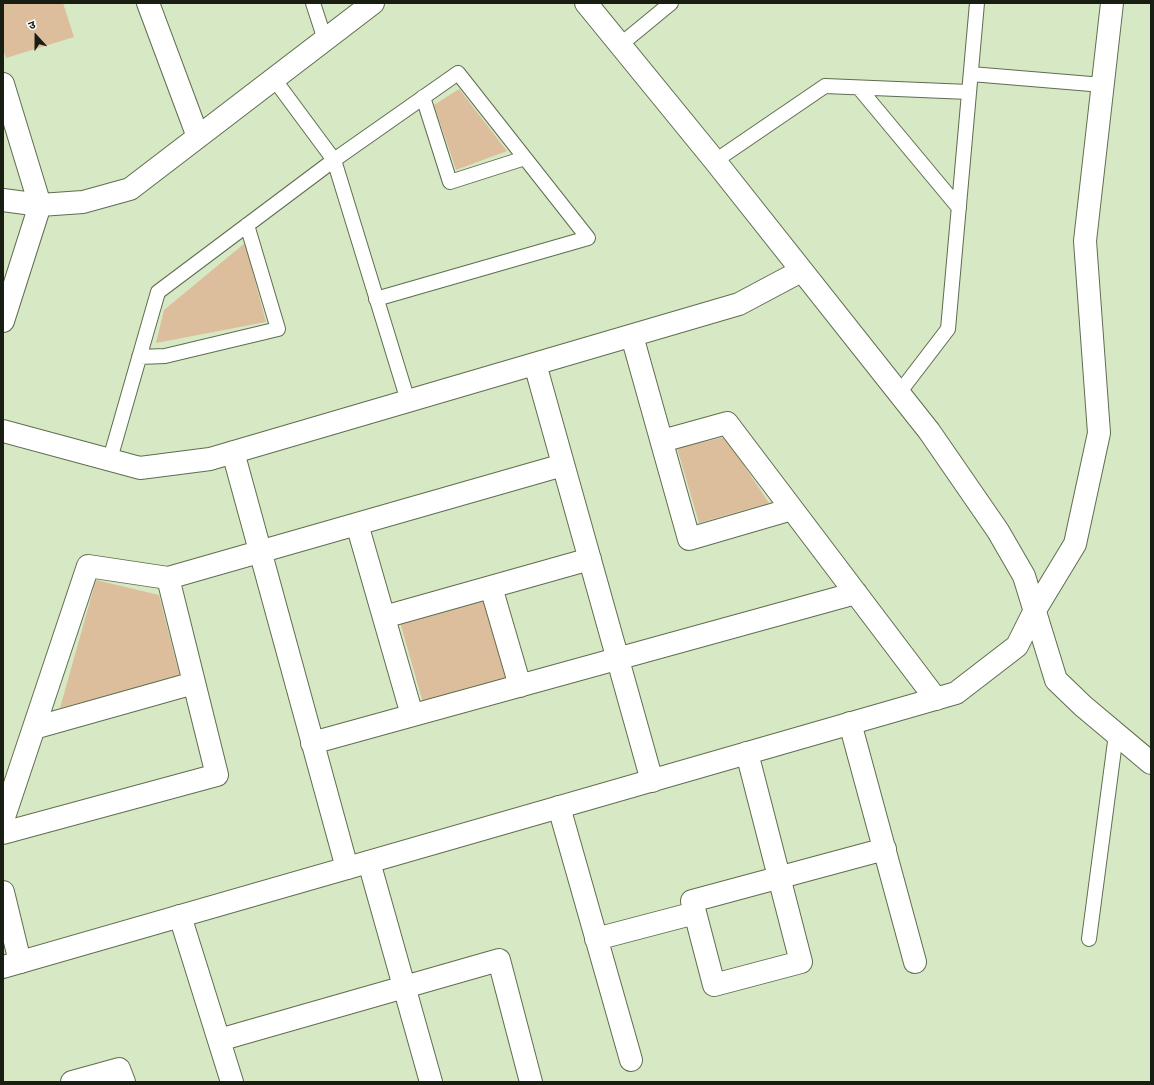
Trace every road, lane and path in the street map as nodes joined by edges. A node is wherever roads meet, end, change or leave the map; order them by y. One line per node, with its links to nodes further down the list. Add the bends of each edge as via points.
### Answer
1 (148, 3): 17 (street)
2 (313, 3): 8 (lane)
3 (373, 3): 8 (street)
4 (586, 3): 9 (street)
5 (671, 3): 9 (lane)
6 (978, 3): 10 (lane)
7 (1112, 3): 13 (street)
8 (325, 40): 11 (street)
9 (620, 45): 20 (street)
10 (971, 74): 13 (lane); 15 (lane)
11 (274, 79): 17 (street); 19 (lane)
12 (3, 84): 22 (street)
13 (1103, 85): 45 (street, via 1085,241 1099,433 1075,544)
14 (859, 88): 15 (lane); 20 (lane, via 826,86); 23 (lane)
15 (969, 92): 23 (lane)
16 (423, 97): 18 (lane, via 458,73); 18 (lane, via 450,182); 19 (lane)
17 (198, 138): 22 (street, via 130,189 83,202)
18 (525, 158): 26 (lane, via 588,238)
19 (334, 160): 24 (lane); 26 (lane)
20 (714, 161): 25 (street)
21 (3, 200): 22 (street)
22 (40, 205): 27 (street)
23 (959, 208): 31 (lane, via 948,329)
24 (247, 225): 29 (lane, via 158,292); 29 (lane, via 278,330 165,356)
25 (802, 271): 28 (street, via 739,304); 31 (street)
26 (376, 299): 32 (lane)
27 (3, 321)
28 (632, 336): 30 (street); 34 (street)
29 (139, 357): 36 (lane)
30 (535, 364): 32 (street); 37 (street)
31 (900, 393): 45 (street, via 929,430 998,531 1024,576)
32 (408, 401): 35 (street)
33 (3, 431): 36 (street)
34 (662, 441): 38 (street, via 726,423); 38 (street, via 688,539)
35 (233, 452): 36 (street, via 210,459 140,468); 40 (street)
36 (110, 459)
37 (563, 465): 39 (street); 41 (street)
38 (792, 509): 44 (street)
39 (358, 524): 40 (street); 46 (street)
40 (260, 552): 42 (street); 55 (street)
41 (590, 559): 43 (street); 47 (street)
42 (168, 578): 48 (street); 53 (street, via 88,566)
43 (492, 587): 46 (street); 49 (street)
44 (856, 593): 47 (street); 50 (street)
45 (1035, 610): 50 (street, via 1017,646 956,693); 54 (street, via 1056,680)
46 (384, 617): 51 (street)
47 (618, 659): 49 (street); 58 (street)
48 (194, 683): 53 (street); 61 (street, via 217,775)
49 (520, 686): 51 (street)
50 (936, 699): 52 (street)
51 (412, 715): 55 (street)
52 (850, 724): 56 (street); 62 (street)
53 (34, 728): 60 (street)
54 (1116, 734): 57 (street); 70 (lane)
55 (312, 743): 64 (street)
56 (747, 753): 58 (street); 65 (street)
57 (1151, 763)
58 (652, 781): 59 (street)
59 (559, 807): 63 (street); 69 (street)
60 (3, 820)
61 (3, 833)
62 (885, 849): 65 (street); 71 (street)
63 (369, 862): 64 (street); 73 (street)
64 (347, 868): 68 (street)
65 (779, 877): 67 (street, via 692,901); 67 (street, via 801,962 714,985)
66 (3, 892): 72 (street)
67 (695, 913): 69 (street)
68 (180, 916): 72 (street); 74 (street)
69 (596, 939): 75 (street)
70 (1089, 939)
71 (916, 962)
72 (12, 965)
73 (404, 986): 74 (street); 79 (street); 80 (street, via 499,960)
74 (219, 1040): 78 (street)
75 (631, 1060)
76 (72, 1082): 77 (street, via 119,1069)
77 (124, 1082)
78 (232, 1082)
79 (431, 1082)
80 (531, 1082)

